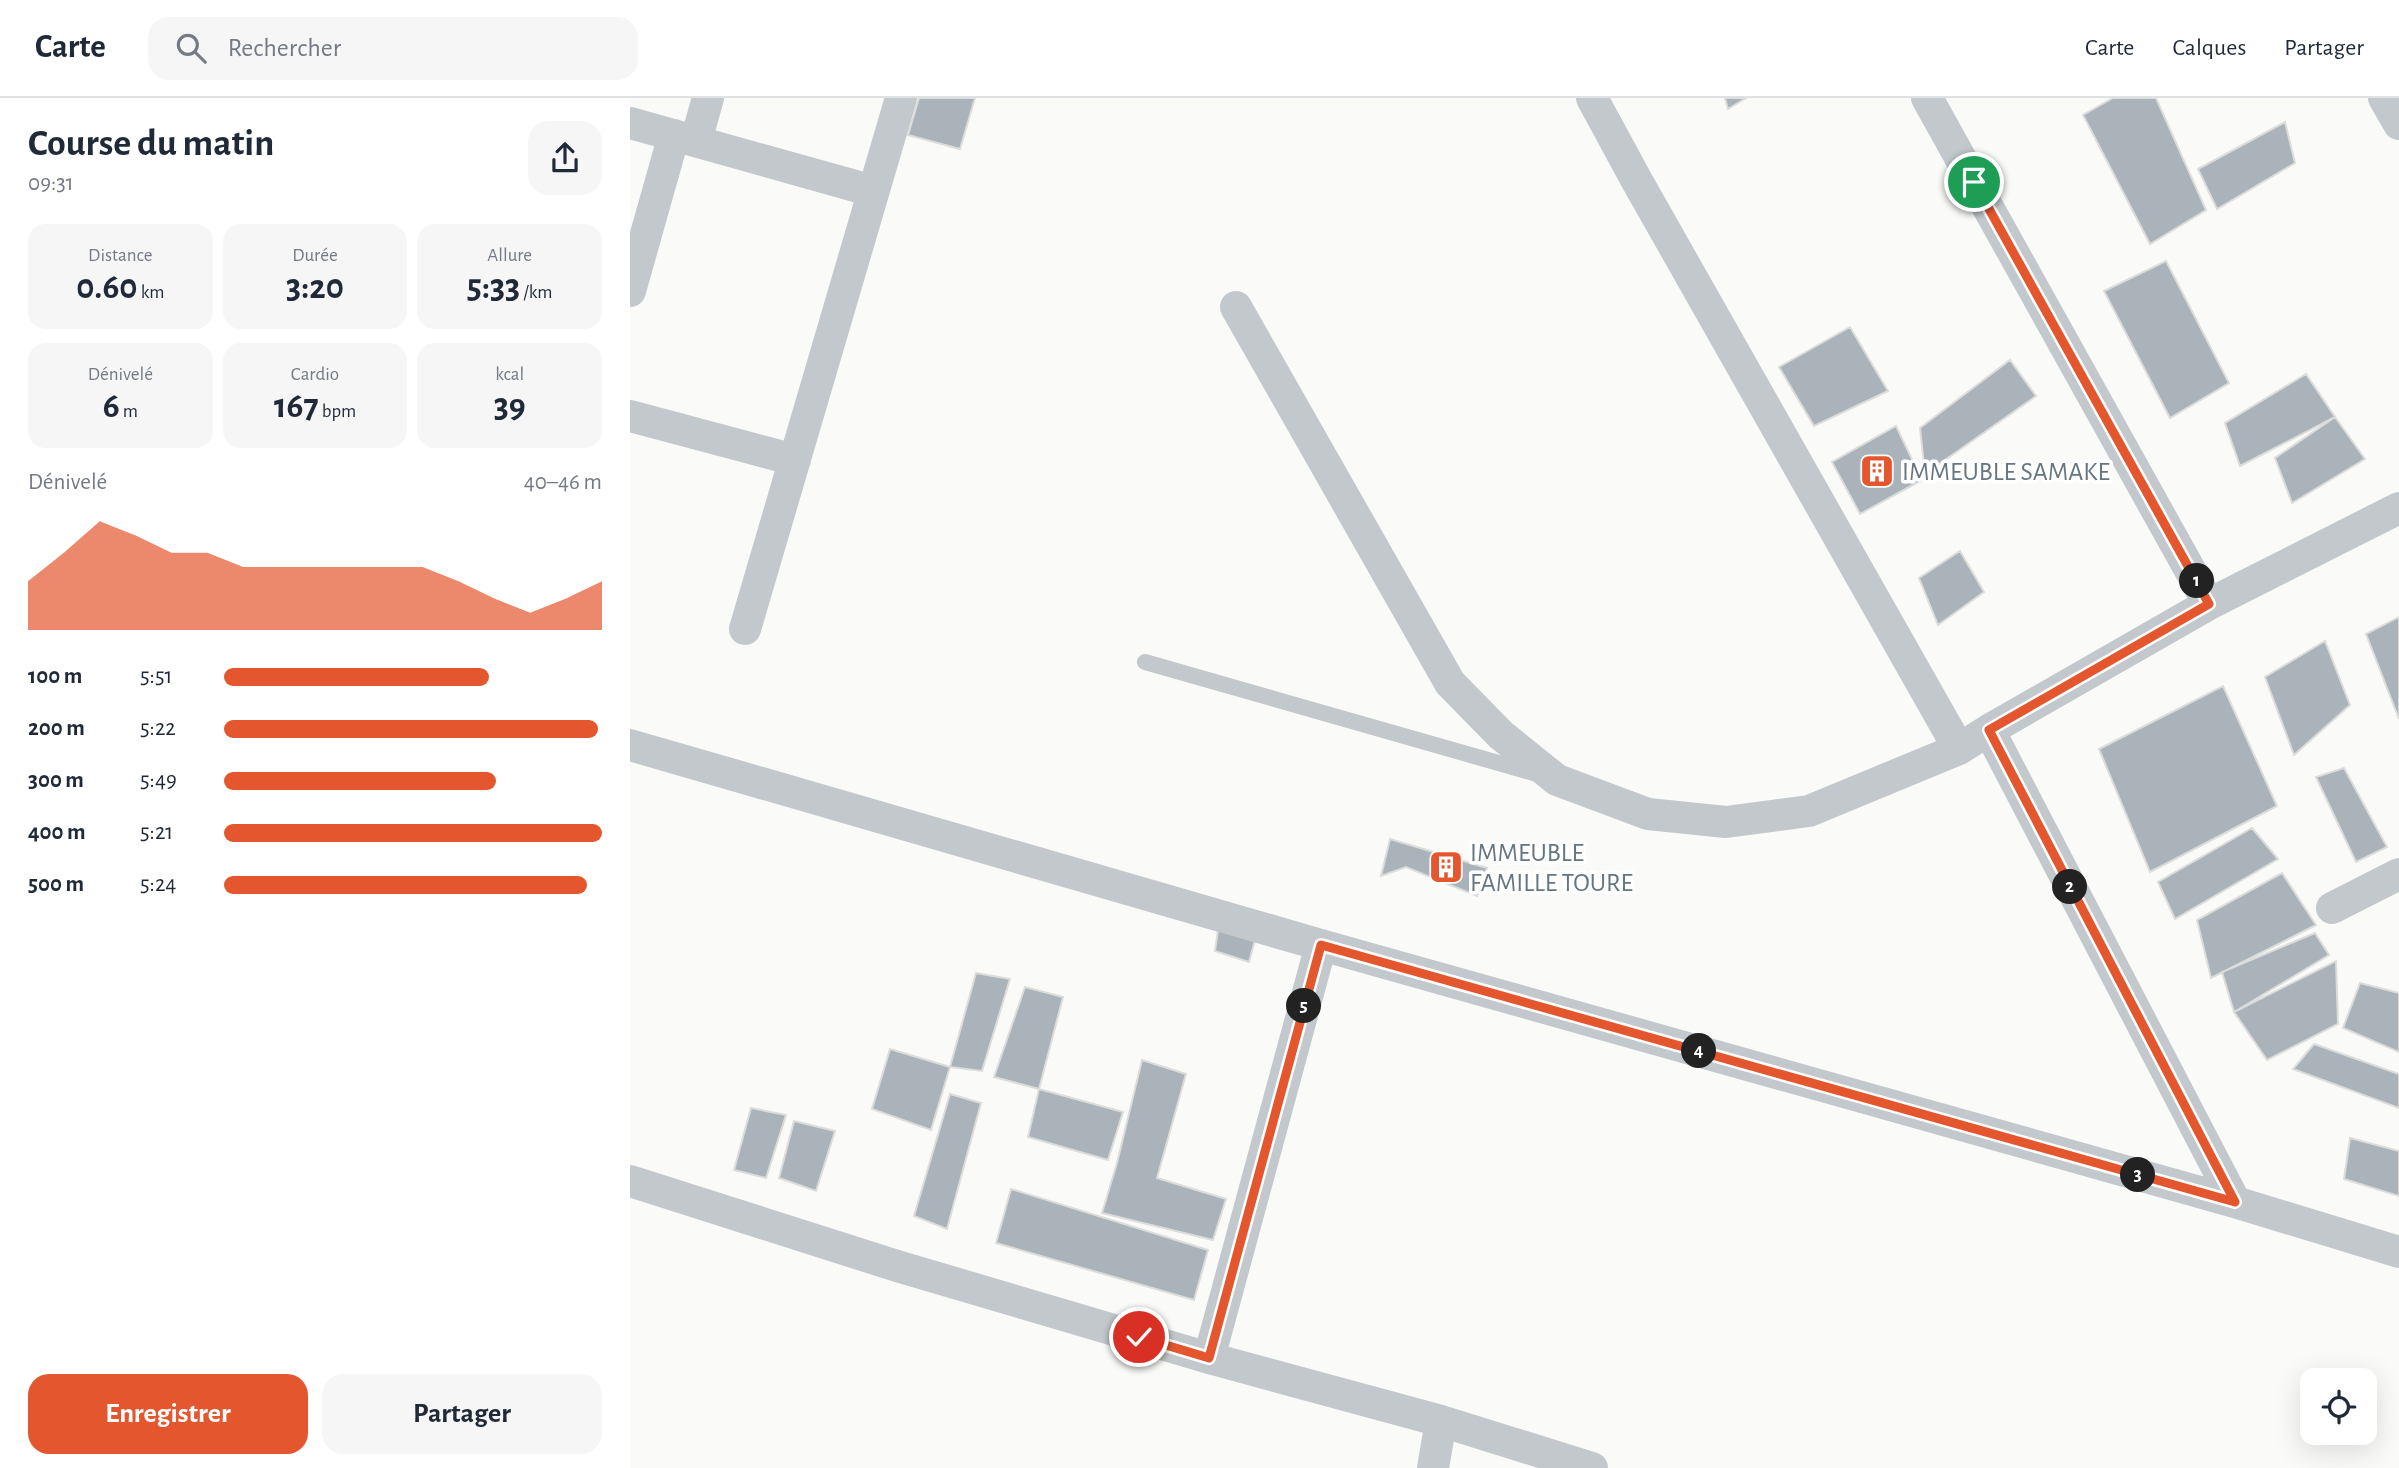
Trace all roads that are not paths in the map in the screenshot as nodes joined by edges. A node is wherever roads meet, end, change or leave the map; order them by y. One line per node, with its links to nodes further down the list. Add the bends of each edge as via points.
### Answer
1 (708, 98): 8 (street)
2 (901, 98): 9 (street)
3 (1592, 98): 20 (street)
4 (1927, 98): 15 (street)
5 (2384, 98): 7 (street)
6 (630, 123): 8 (street)
7 (2399, 124)
8 (685, 138): 9 (street); 10 (street)
9 (873, 191): 13 (street)
10 (630, 291)
11 (1236, 307): 21 (street, via 1450,683 1501,735)
12 (630, 416): 13 (street)
13 (795, 460): 16 (street)
14 (2399, 509): 15 (street)
15 (2209, 604): 18 (street)
16 (745, 629)
17 (1144, 662): 21 (lane)
18 (1989, 730): 20 (street); 26 (street)
19 (630, 745): 24 (street)
20 (1959, 749): 21 (street, via 1809,811 1726,822 1648,814)
21 (1557, 780)
22 (2399, 874): 23 (street)
23 (2332, 908)
24 (1321, 945): 26 (street); 28 (street)
25 (630, 1181): 28 (street)
26 (2235, 1202): 27 (street)
27 (2399, 1252)
28 (1209, 1358): 29 (street)
29 (1441, 1421): 30 (street); 31 (street)
30 (1433, 1468)
31 (1592, 1468)

